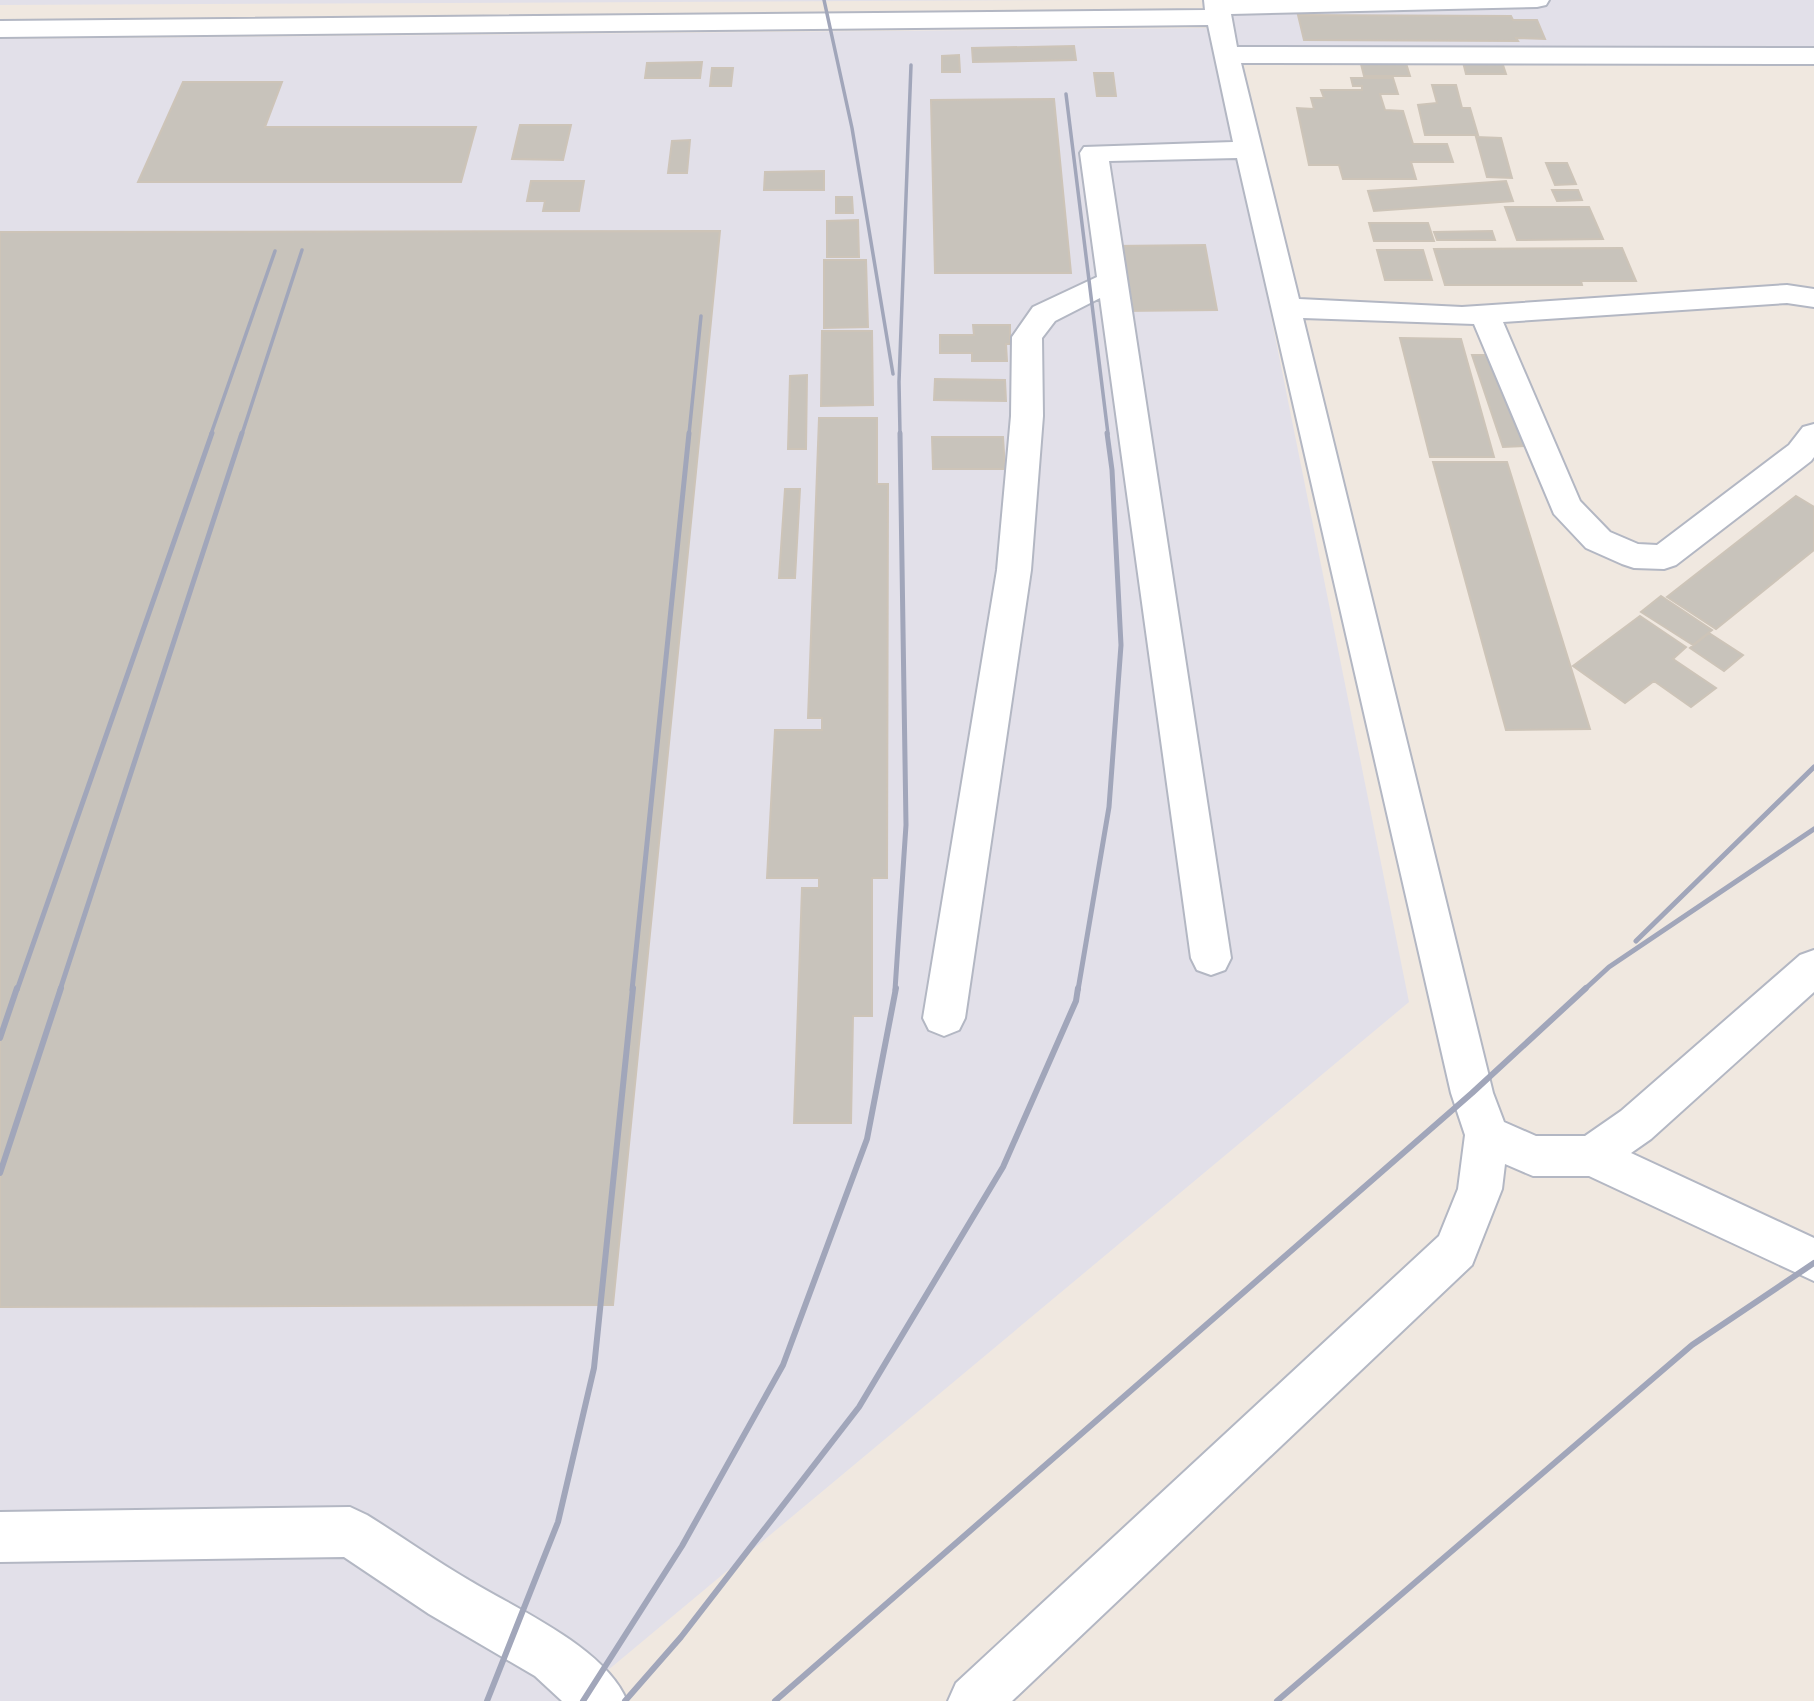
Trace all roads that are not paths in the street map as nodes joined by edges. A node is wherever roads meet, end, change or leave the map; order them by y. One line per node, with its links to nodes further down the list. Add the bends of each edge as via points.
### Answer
1 (371, 0): 4 (street)
2 (1537, 0): 3 (street)
3 (1220, 20): 4 (street); 6 (street); 7 (street)
4 (360, 25): 5 (street)
5 (0, 29)
6 (1814, 56)
7 (1248, 150): 8 (street, via 1094,153); 10 (street)
8 (1113, 281): 13 (street); 15 (street, via 1044,314 1027,337 1027,416 1014,570)
9 (1814, 298): 11 (street, via 1787,294)
10 (1286, 308): 11 (street); 16 (street, via 1469,1080)
11 (1485, 315): 12 (street, via 1566,506 1598,540 1634,556 1664,557 1800,453)
12 (1814, 434)
13 (1211, 958)
14 (1814, 967): 17 (street, via 1636,1125)
15 (944, 1018)
16 (1487, 1135): 17 (street, via 1533,1156); 21 (street, via 1480,1189 1457,1250)
17 (1592, 1156): 18 (street)
18 (1814, 1260)
19 (0, 1536): 20 (street, via 350,1532 553,1658)
20 (601, 1701)
21 (974, 1701)

